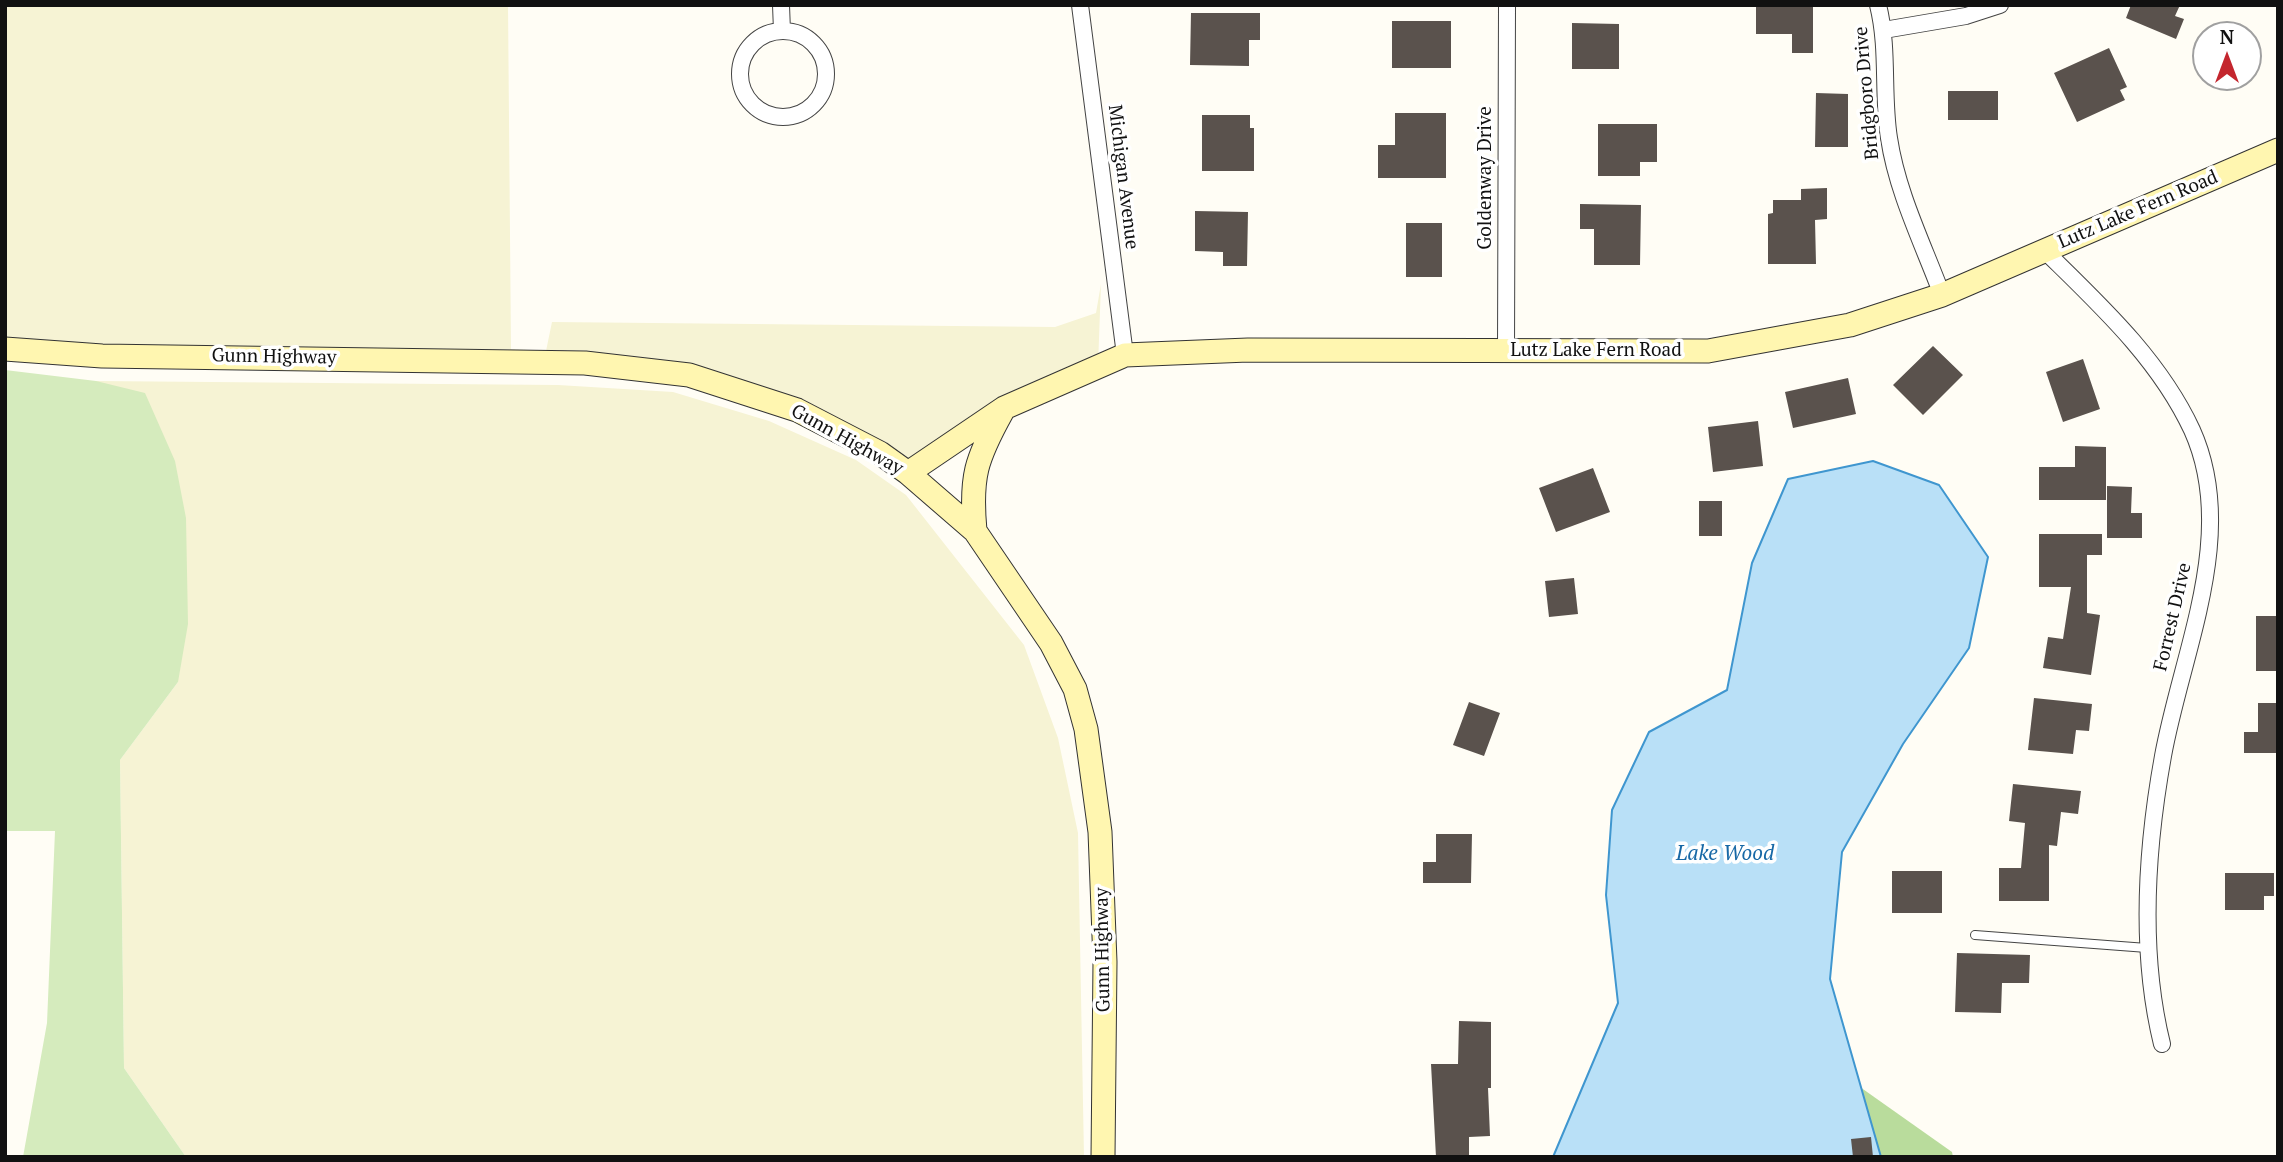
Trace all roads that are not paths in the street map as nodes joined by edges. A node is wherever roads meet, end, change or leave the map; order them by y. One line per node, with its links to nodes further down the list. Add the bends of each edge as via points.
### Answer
1 (781, 5): 7 (street)
2 (1080, 5): 13 (street, Michigan Avenue)
3 (1507, 5): 12 (street, Goldenway Drive)
4 (1878, 5): 6 (street, Bridgboro Drive)
5 (2000, 5): 6 (street, via 1966,16)
6 (1884, 30): 10 (street, Bridgboro Drive, via 1888,137 1897,178)
7 (782, 31): 7 (street, via 808,39 824,61 826,75 817,101 806,111 779,117 765,114 744,94 740,66 755,41)
8 (2278, 150): 9 (main road, Lutz Lake Fern Road)
9 (2045, 251): 10 (main road, Lutz Lake Fern Road); 18 (street, Forrest Drive, via 2129,334 2169,393 2192,431 2210,498 2209,552 2200,606 2163,756 2151,856)
10 (1942, 295): 12 (main road, Lutz Lake Fern Road, via 1850,325 1707,351)
11 (5, 349): 15 (main road, Gunn Highway, via 102,356 585,363 689,375 797,410 880,453)
12 (1506, 351): 13 (main road, Lutz Lake Fern Road, via 1248,350)
13 (1125, 355): 14 (main road, Lutz Lake Fern Road)
14 (1004, 408): 15 (main road, Lutz Lake Fern Road); 16 (main road, via 980,451 972,491)
15 (908, 473): 16 (main road, Gunn Highway)
16 (975, 531): 20 (main road, Gunn Highway, via 1051,643 1076,689 1086,729 1102,882)
17 (1975, 935): 18 (lane)
18 (2147, 948): 19 (street, Forrest Drive, via 2151,999)
19 (2162, 1044)
20 (1103, 1157)

